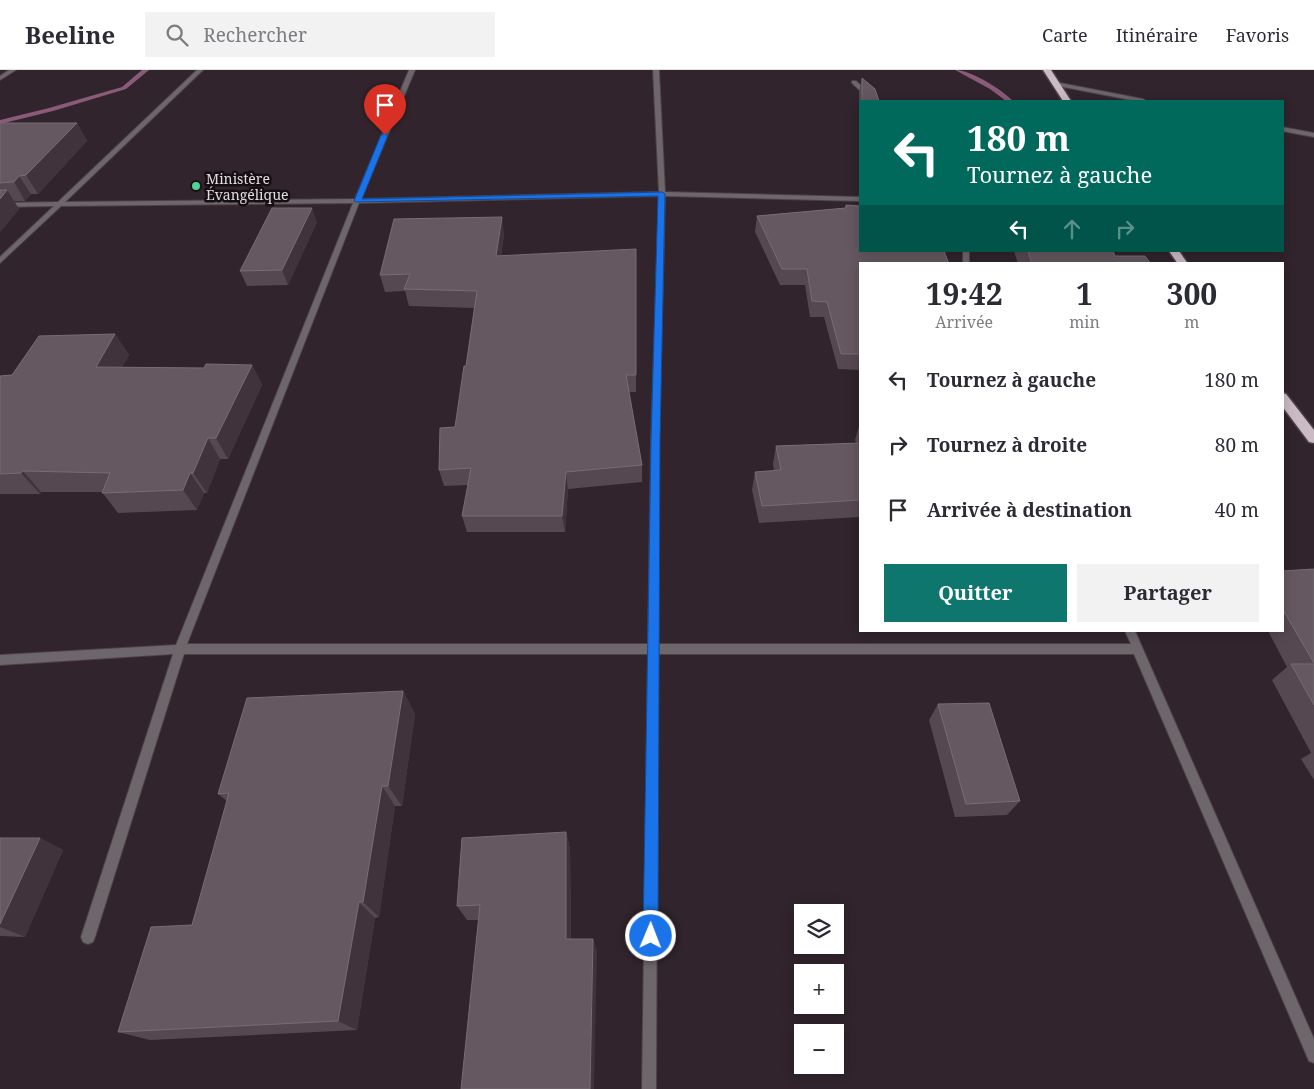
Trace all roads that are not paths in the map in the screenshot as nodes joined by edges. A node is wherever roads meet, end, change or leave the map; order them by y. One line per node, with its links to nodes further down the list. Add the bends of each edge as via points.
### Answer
1 (13, 70): 6 (street)
2 (200, 70): 17 (street)
3 (412, 70): 16 (street)
4 (656, 70): 14 (street)
5 (1046, 70): 8 (highway)
6 (0, 78)
7 (854, 82): 9 (street)
8 (1055, 84): 10 (highway); 11 (street)
9 (873, 100)
10 (1066, 100)
11 (1138, 100)
12 (1284, 129): 13 (street)
13 (1314, 135)
14 (662, 194): 15 (street); 16 (street); 23 (street)
15 (859, 199)
16 (357, 201): 17 (street); 24 (street)
17 (59, 204): 18 (street); 19 (street)
18 (0, 205)
19 (0, 262)
20 (1284, 400): 21 (highway)
21 (1314, 439)
22 (1130, 632): 25 (street)
23 (654, 648): 24 (street); 25 (street); 29 (street)
24 (180, 649): 26 (street); 27 (street)
25 (1139, 649): 28 (street)
26 (0, 660)
27 (88, 937)
28 (1314, 1056)
29 (649, 1089)

